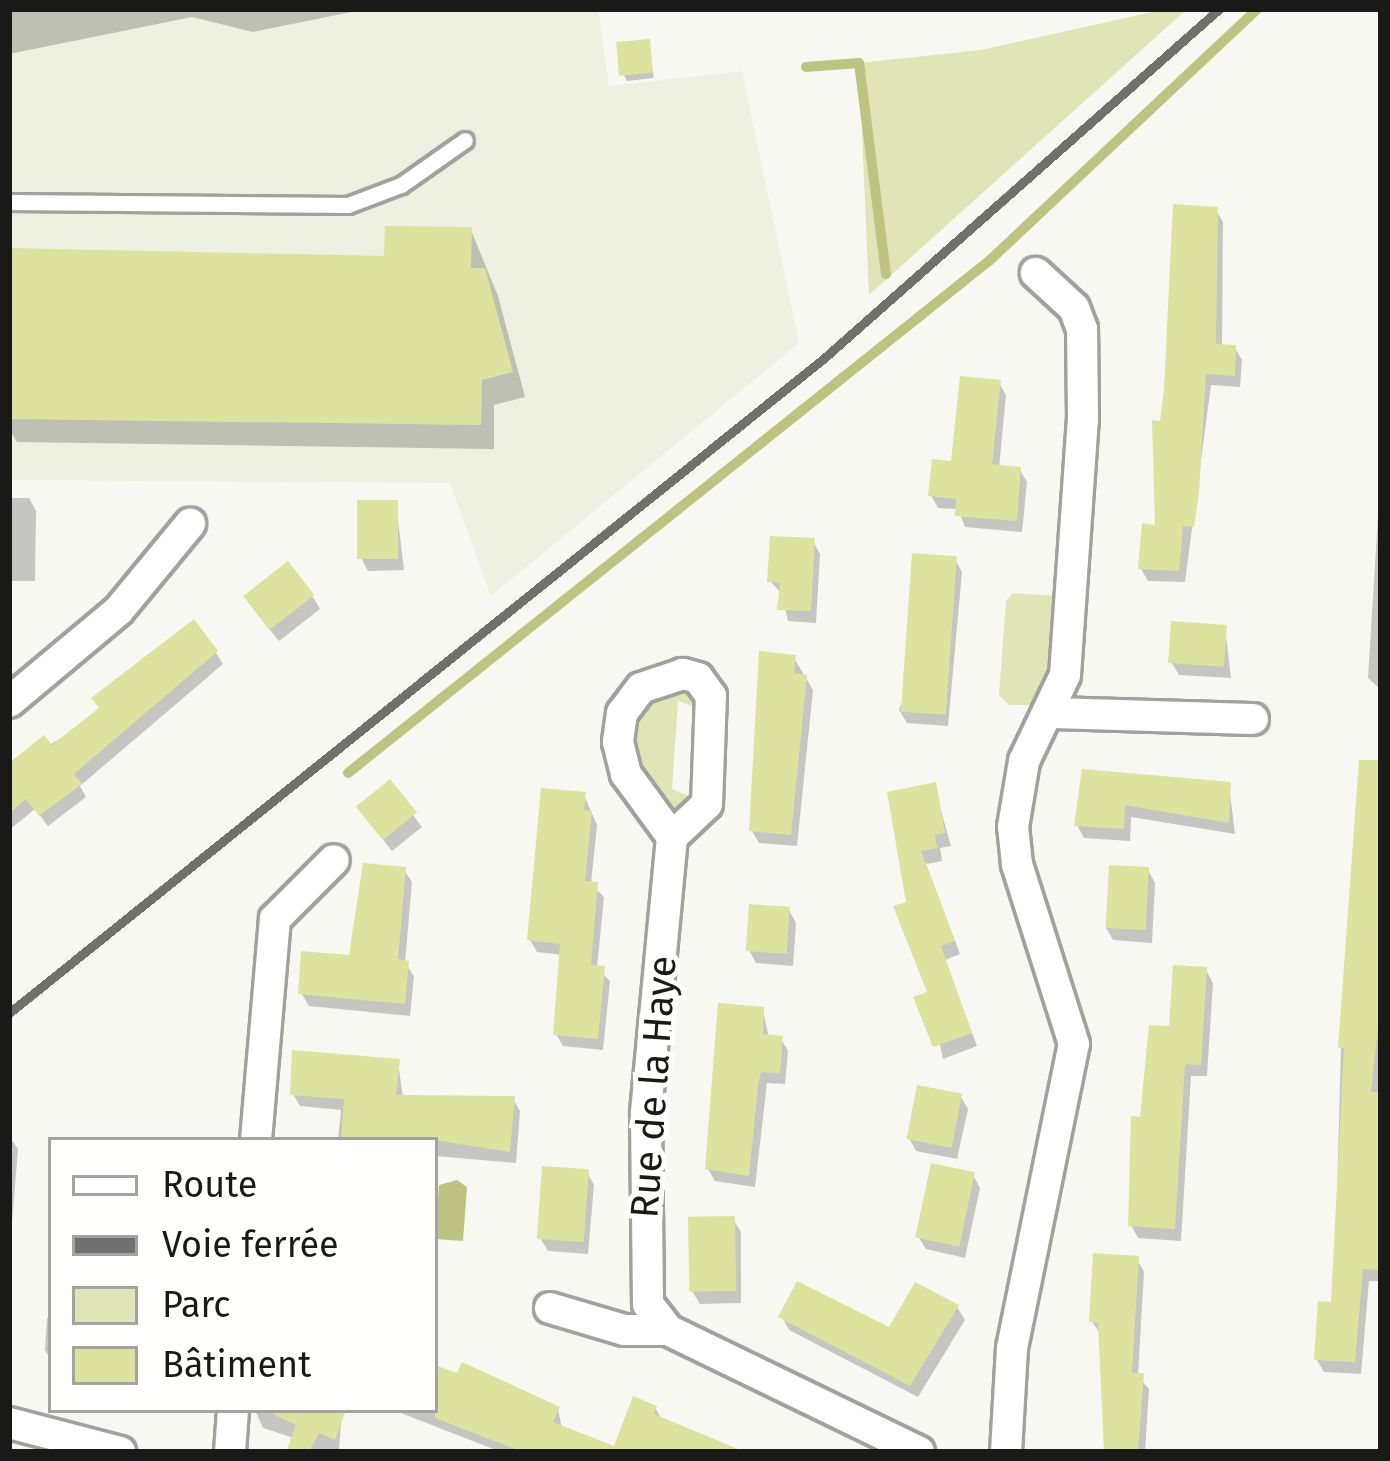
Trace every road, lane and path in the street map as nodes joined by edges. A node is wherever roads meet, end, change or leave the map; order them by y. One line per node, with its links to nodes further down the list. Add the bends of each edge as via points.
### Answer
1 (465, 140): 2 (lane, via 401,185 348,205)
2 (9, 202)
3 (1036, 273): 6 (street, via 1074,308 1084,361 1071,644)
4 (190, 524): 5 (street, via 119,610)
5 (9, 702)
6 (1052, 713): 7 (street); 18 (street, via 1024,761 1014,845 1067,1006 1073,1055 1016,1323)
7 (1252, 719)
8 (672, 837): 8 (street, via 707,804 711,697 698,678 683,674 641,688 619,728 620,764); 12 (street, Rue de la Haye, via 643,1192 649,1304)
9 (334, 860): 10 (street, via 275,919)
10 (256, 1137)
11 (550, 1308): 12 (street, via 624,1330)
12 (668, 1330): 17 (street)
13 (233, 1413): 16 (street)
14 (9, 1423): 15 (street)
15 (120, 1452)
16 (230, 1452)
17 (919, 1452)
18 (1006, 1452)

